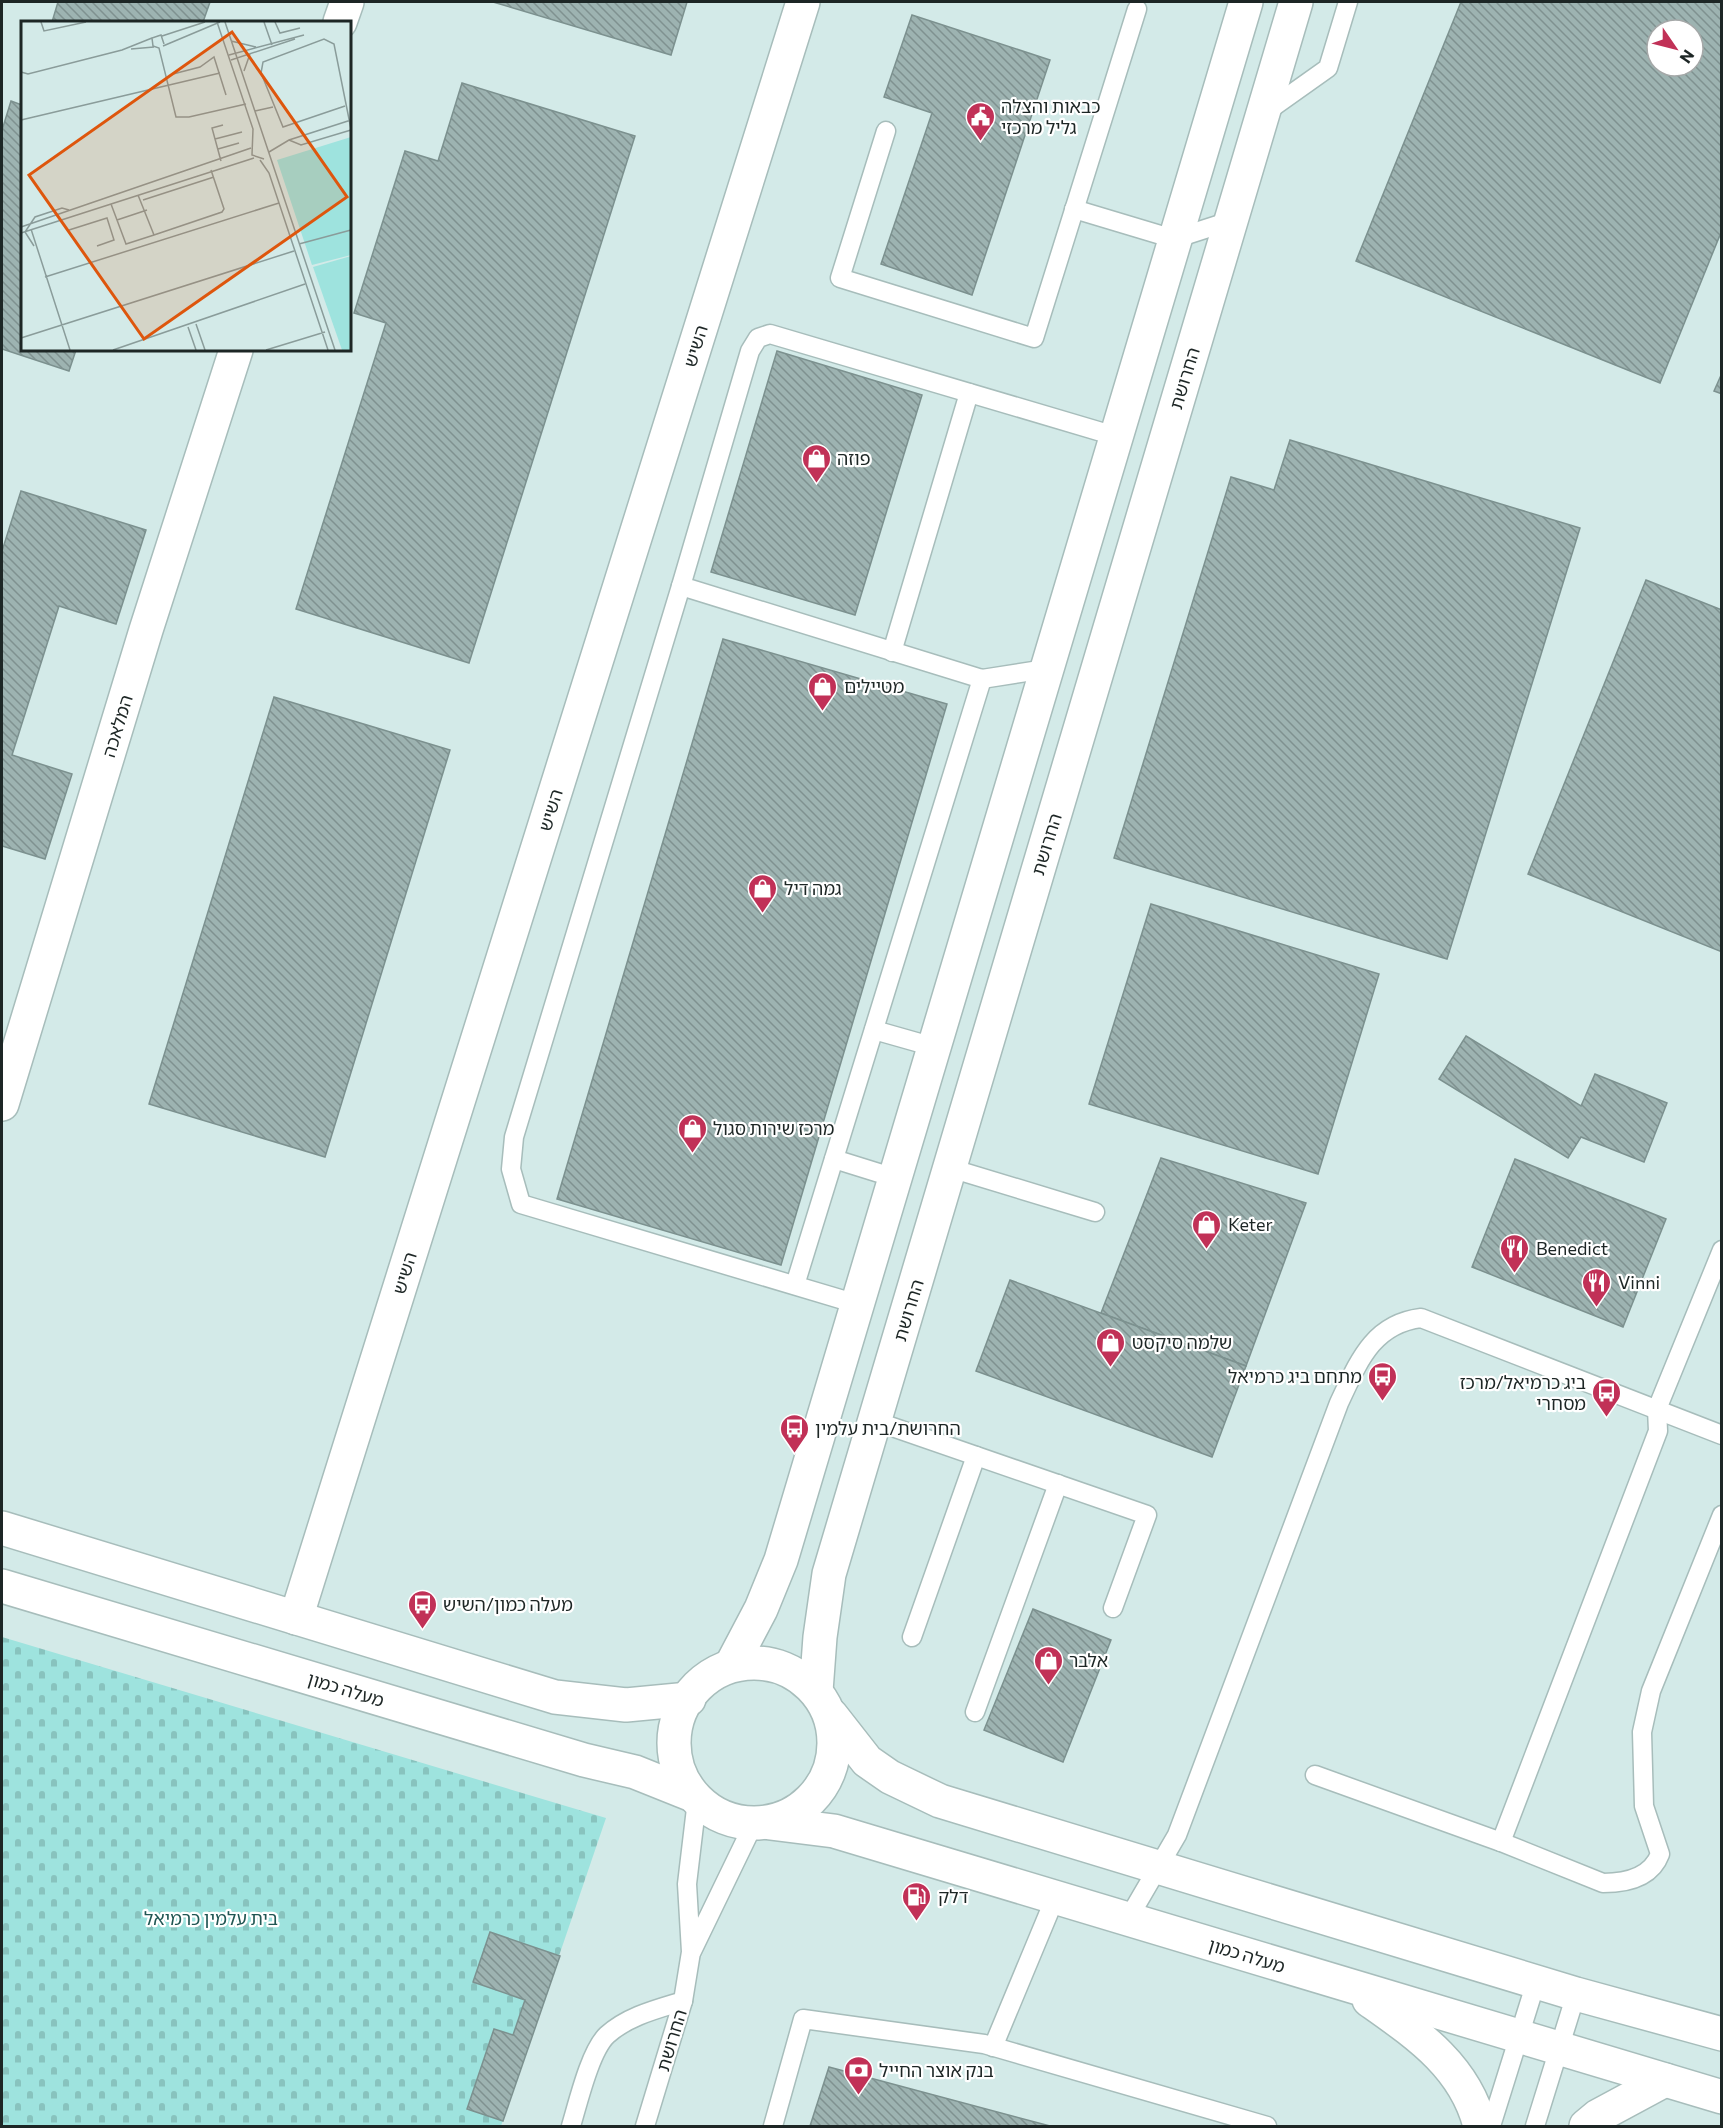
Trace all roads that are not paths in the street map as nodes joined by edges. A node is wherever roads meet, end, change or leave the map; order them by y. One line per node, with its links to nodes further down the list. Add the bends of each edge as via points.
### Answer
1 (347, 2): 7 (street)
2 (803, 2): 39 (street, השיש)
3 (1246, 2): 12 (street)
4 (1296, 2): 8 (street, החרושת)
5 (1348, 2): 8 (lane, via 1328,68)
6 (1137, 9): 10 (lane)
7 (340, 21)
8 (1262, 115): 11 (street, החרושת)
9 (886, 131): 10 (lane, via 840,278 1034,338)
10 (1074, 209): 12 (lane)
11 (1230, 221): 12 (lane); 24 (street, החרושת)
12 (1174, 239): 15 (street)
13 (236, 351): 22 (street, המלאכה)
14 (969, 393): 15 (lane); 16 (lane, via 770,334 758,338 750,351); 17 (lane)
15 (1115, 436): 18 (street)
16 (681, 586): 17 (lane); 28 (lane, via 514,1137 511,1169 521,1204)
17 (892, 652): 19 (lane)
18 (1046, 669): 19 (lane); 21 (street)
19 (982, 680): 20 (lane)
20 (874, 1030): 21 (lane); 23 (lane)
21 (934, 1047): 25 (street)
22 (2, 1104)
23 (834, 1159): 25 (lane); 28 (lane)
24 (950, 1168): 26 (lane); 31 (street, החרושת)
25 (895, 1178): 29 (street)
26 (1095, 1212)
27 (1722, 1250): 30 (lane)
28 (795, 1285): 29 (lane)
29 (858, 1304): 41 (street, via 781,1560)
30 (1657, 1409): 32 (lane); 48 (lane, via 1658,1431); 49 (lane, via 1421,1318 1386,1329 1355,1368 1339,1403 1177,1835)
31 (875, 1421): 33 (lane); 43 (street, החרושת, via 829,1574 820,1637)
32 (1722, 1435)
33 (976, 1456): 34 (lane); 40 (lane)
34 (1058, 1484): 38 (lane, via 1147,1515); 44 (lane)
35 (1722, 1515): 48 (lane, via 1652,1691 1642,1732 1644,1806 1660,1848 1658,1859 1635,1880 1603,1883)
36 (2, 1528): 39 (street)
37 (2, 1587): 46 (street, מעלה כמון, via 635,1772)
38 (1113, 1608)
39 (296, 1618): 42 (street, via 555,1697 626,1705)
40 (912, 1637)
41 (732, 1664): 42 (street, via 706,1677); 43 (street, via 760,1662 795,1672)
42 (689, 1699): 46 (street, via 678,1714 672,1741 677,1769)
43 (824, 1703): 47 (street, via 835,1743 826,1779 796,1812); 49 (street, via 867,1761 890,1777 940,1801)
44 (975, 1712)
45 (1315, 1775): 48 (lane)
46 (693, 1797): 47 (street, via 714,1814 741,1823); 52 (lane, החרושת, via 687,1884)
47 (762, 1823): 50 (street, מעלה כמון, via 834,1831); 52 (lane, החרושת)
48 (1501, 1842)
49 (1158, 1868): 51 (lane); 53 (street)
50 (1055, 1898): 51 (street, מעלה כמון); 59 (lane)
51 (1128, 1919): 54 (street, מעלה כמון)
52 (691, 1952): 56 (lane, החרושת)
53 (1536, 1982): 55 (street); 58 (lane)
54 (1353, 1988): 58 (street, מעלה כמון); 67 (street, via 1443,2058 1461,2080 1476,2108)
55 (1576, 1994): 57 (street); 60 (lane)
56 (683, 2001): 63 (lane, via 637,2015 605,2036); 64 (lane, החרושת)
57 (1722, 2034)
58 (1519, 2035): 60 (street, מעלה כמון); 68 (lane)
59 (993, 2047): 65 (lane, via 804,2019); 66 (lane)
60 (1559, 2047): 61 (street, מעלה כמון); 69 (lane)
61 (1665, 2080): 62 (street, מעלה כמון); 70 (street, via 1598,2116)
62 (1722, 2097)
63 (570, 2127)
64 (645, 2127)
65 (773, 2127)
66 (1267, 2127)
67 (1480, 2127)
68 (1491, 2127)
69 (1535, 2127)
70 (1586, 2127)

